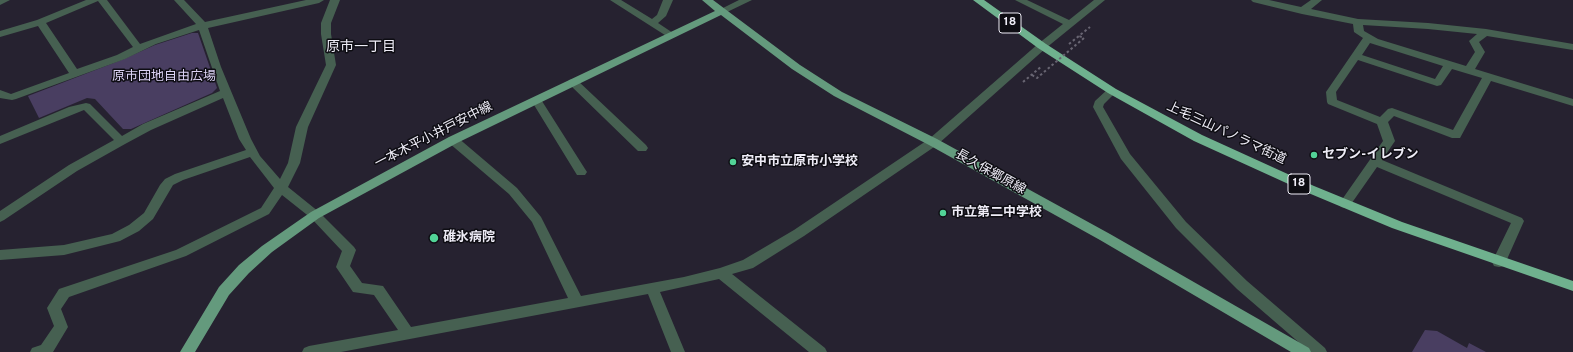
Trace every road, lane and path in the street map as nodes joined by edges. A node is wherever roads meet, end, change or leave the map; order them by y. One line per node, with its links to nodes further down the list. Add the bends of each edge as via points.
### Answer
1 (5, 0): 16 (street)
2 (94, 0): 19 (street)
3 (102, 0): 33 (street)
4 (179, 0): 23 (street)
5 (319, 0): 23 (street)
6 (335, 0): 57 (street, via 326,23 331,65 302,127 294,163)
7 (615, 0): 21 (street)
8 (668, 0): 21 (street, via 661,16)
9 (707, 0): 17 (main road)
10 (747, 0): 17 (street)
11 (978, 0): 31 (highway, 上毛三山パノラマ街道 / 18)
12 (1020, 0): 22 (street)
13 (1100, 0): 22 (street)
14 (1256, 0): 18 (street)
15 (1317, 0): 18 (street)
16 (0, 2)
17 (722, 11): 27 (main road, 一本木平小井戸安中線); 52 (main road, 長久保郷原線, via 796,67 838,94)
18 (1302, 11): 20 (street)
19 (40, 22): 26 (street); 38 (street)
20 (1358, 22): 25 (street); 29 (street, via 1359,32)
21 (652, 23): 27 (street)
22 (1070, 24): 31 (street)
23 (203, 26): 33 (street, via 152,42); 44 (street)
24 (1090, 27): 28 (path)
25 (1486, 32): 32 (street); 37 (street, via 1474,41 1480,52)
26 (0, 34)
27 (671, 35): 41 (main road, 一本木平小井戸安中線)
28 (1079, 36): 30 (path); 39 (path, bridge, via 1084,38 1037,78)
29 (1368, 38): 34 (street); 35 (street)
30 (1068, 44)
31 (1042, 46): 43 (highway, 上毛三山パノラマ街道 / 18); 52 (street)
32 (1573, 47)
33 (139, 49): 38 (street)
34 (1356, 56): 35 (street, via 1437,83); 48 (street, via 1330,92 1332,102)
35 (1449, 65): 37 (street)
36 (1042, 66): 39 (path)
37 (1469, 71): 40 (street)
38 (75, 74): 45 (street, via 12,97)
39 (1032, 75): 42 (path)
40 (1488, 77): 47 (street); 48 (street, via 1456,135 1392,111)
41 (573, 82): 46 (main road, 一本木平小井戸安中線); 53 (street)
42 (1023, 82)
43 (1112, 91): 58 (highway, 上毛三山パノラマ街道 / 18, via 1198,138); 74 (street, via 1098,103 1098,107 1125,156 1181,225 1242,285)
44 (227, 92): 51 (street); 54 (street)
45 (0, 93)
46 (536, 100): 50 (main road, 一本木平小井戸安中線); 56 (street)
47 (1573, 103)
48 (1382, 122): 55 (street, via 1390,141)
49 (0, 140): 51 (street, via 86,106)
50 (453, 140): 59 (main road, 一本木平小井戸安中線); 66 (street, via 513,191 537,220)
51 (121, 141): 60 (street, via 73,168)
52 (933, 142): 63 (street, via 799,233 748,264); 73 (main road, 長久保郷原線, via 1105,237)
53 (642, 148)
54 (252, 152): 57 (street); 61 (street, via 179,176 169,182 149,216 115,238 64,250)
55 (1375, 162): 58 (street); 62 (street, via 1518,221)
56 (581, 172)
57 (282, 188): 59 (street); 68 (street, via 266,211 181,253 64,293 54,308 61,327 46,350)
58 (1346, 204): 62 (highway, 上毛三山パノラマ街道 / 18)
59 (315, 215): 67 (street, via 349,250 343,267 358,288 378,290 405,329); 69 (main road, 一本木平小井戸安中線, via 244,269 224,291)
60 (0, 217)
61 (0, 255)
62 (1499, 262): 64 (highway, 上毛三山パノラマ街道 / 18)
63 (721, 273): 65 (street); 72 (street)
64 (1573, 286)
65 (652, 288): 66 (street); 71 (street)
66 (577, 302): 67 (street)
67 (405, 334): 70 (street)
68 (37, 352)
69 (187, 352)
70 (309, 352)
71 (678, 352)
72 (820, 352)
73 (1304, 352)
74 (1320, 352)

